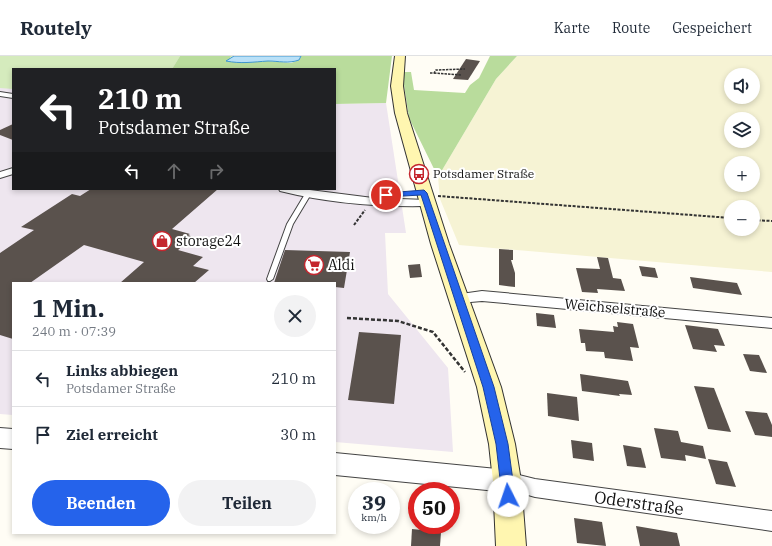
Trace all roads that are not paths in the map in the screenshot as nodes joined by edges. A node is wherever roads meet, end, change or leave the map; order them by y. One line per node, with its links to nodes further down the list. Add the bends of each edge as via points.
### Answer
1 (400, 56): 8 (main road, via 396,86 401,113)
2 (0, 94): 3 (street)
3 (12, 96)
4 (12, 171): 5 (street)
5 (0, 175)
6 (289, 190): 7 (street)
7 (308, 194): 8 (street, via 392,202); 9 (lane, via 290,224)
8 (429, 197): 10 (main road)
9 (270, 279)
10 (459, 298): 11 (street, Weichselstraße, via 482,296); 15 (main road, via 489,387 502,444)
11 (772, 323)
12 (0, 438): 13 (street)
13 (12, 439)
14 (336, 464): 15 (street)
15 (507, 481): 16 (street, Oderstraße, via 530,488); 17 (main road)
16 (772, 521)
17 (511, 546)

